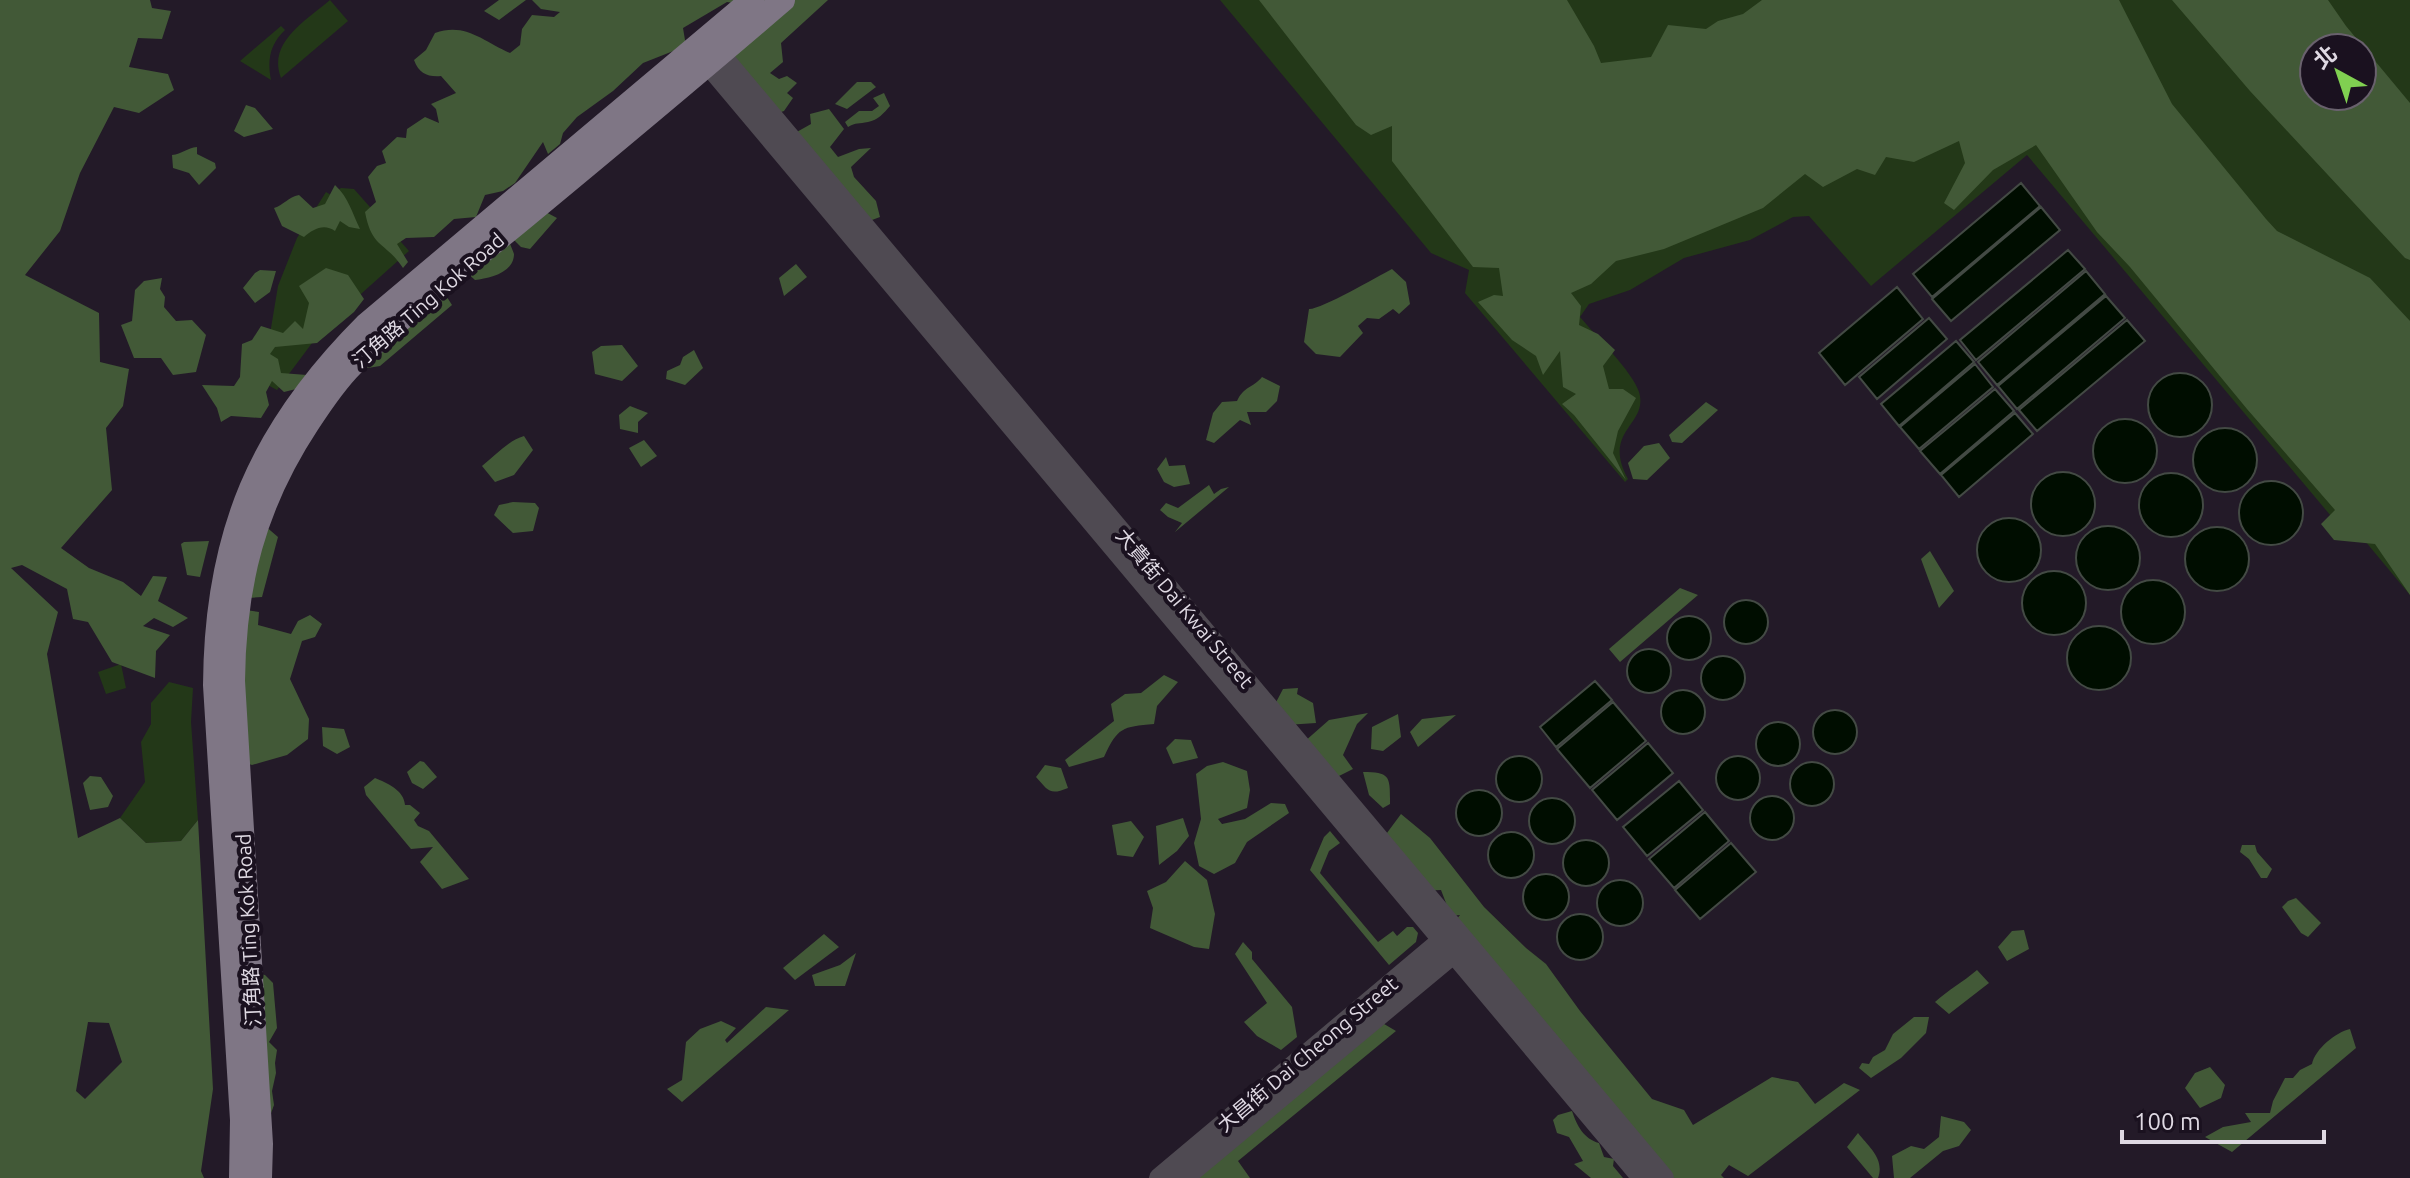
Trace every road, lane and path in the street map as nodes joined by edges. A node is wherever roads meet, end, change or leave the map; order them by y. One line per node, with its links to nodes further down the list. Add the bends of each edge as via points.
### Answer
1 (752, 0): 3 (main road, 汀角路 Ting Kok Road)
2 (783, 0): 3 (main road, 汀角路 Ting Kok Road)
3 (707, 51): 4 (street, 大貴街 Dai Kwai Street); 5 (main road, 汀角路 Ting Kok Road, via 357,333 307,390 273,441 247,496 226,567 215,649); 6 (main road, 汀角路 Ting Kok Road, via 351,366 301,433 265,501 241,581 233,681)
4 (1454, 941): 7 (street, 大昌街 Dai Cheong Street); 8 (street, 大昌街 Dai Cheong Street); 9 (street, 大貴街 Dai Kwai Street); 10 (street, 大貴街 Dai Kwai Street)
5 (241, 1178)
6 (260, 1178)
7 (1159, 1178)
8 (1184, 1178)
9 (1642, 1178)
10 (1664, 1178)

